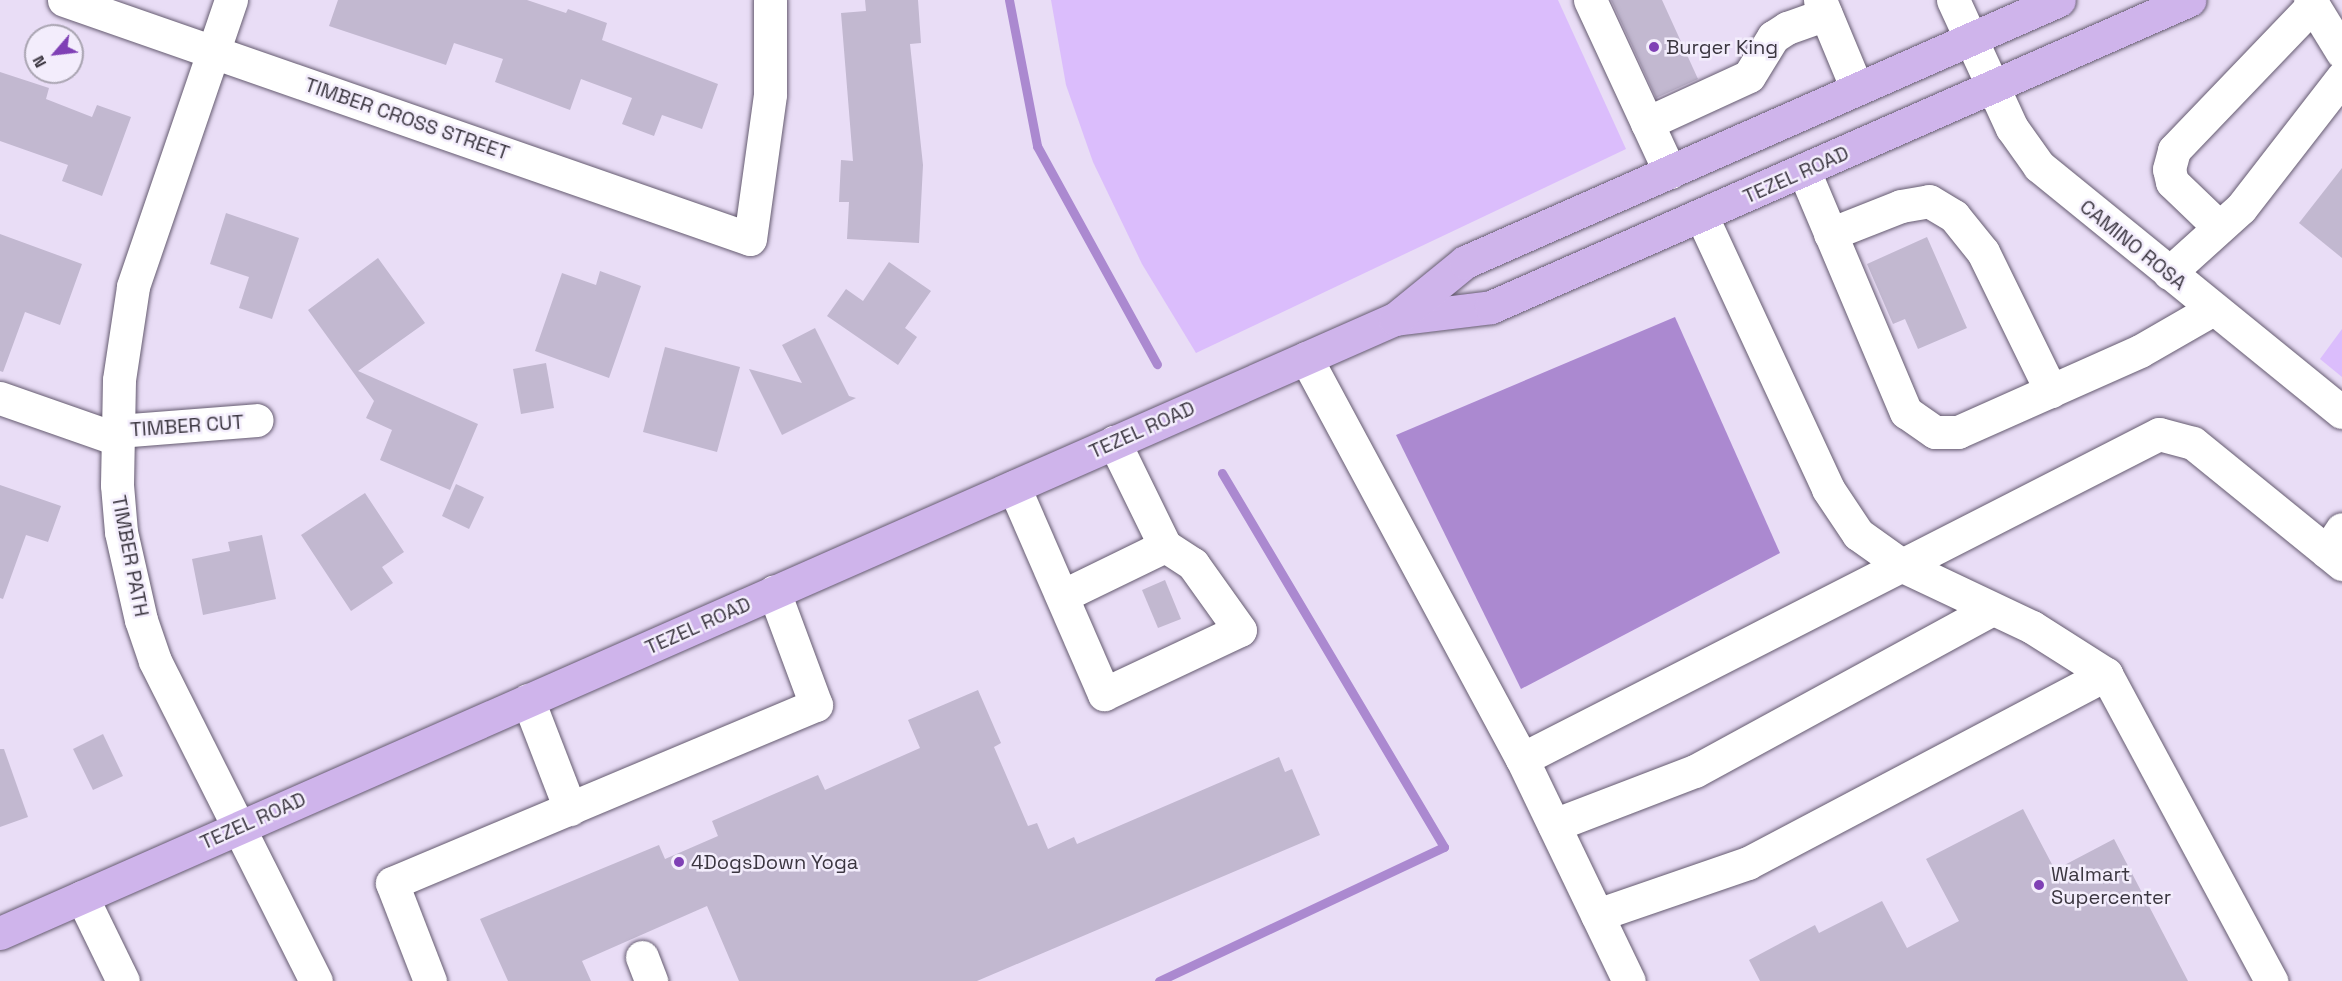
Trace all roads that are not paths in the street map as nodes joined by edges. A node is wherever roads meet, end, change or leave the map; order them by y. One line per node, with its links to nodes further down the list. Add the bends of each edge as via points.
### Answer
1 (64, 0): 11 (street, TIMBER CROSS STREET)
2 (231, 0): 11 (street, TIMBER PATH)
3 (770, 0): 11 (street, TIMBER CROSS STREET, via 770,94 750,239)
4 (1590, 0): 16 (street)
5 (1953, 0): 10 (street, CAMINO ROSA)
6 (2059, 0): 10 (main road, TEZEL ROAD)
7 (2189, 0): 14 (main road, TEZEL ROAD)
8 (2312, 3): 12 (street); 20 (street, via 2174,150 2169,169 2172,182)
9 (1823, 7): 15 (street); 16 (street, via 1773,37 1749,76)
10 (1970, 39): 14 (street, CAMINO ROSA); 15 (main road, TEZEL ROAD)
11 (214, 52): 30 (street, TIMBER PATH, via 133,287 119,380)
12 (2342, 52)
13 (2342, 78): 20 (street, via 2241,208)
14 (1991, 87): 17 (main road, TEZEL ROAD); 22 (street, CAMINO ROSA, via 2014,133 2039,166)
15 (1857, 89): 18 (main road, TEZEL ROAD)
16 (1647, 123): 18 (street)
17 (1804, 171): 19 (main road, TEZEL ROAD); 21 (street)
18 (1670, 172): 24 (main road, TEZEL ROAD, via 1465,262)
19 (1702, 217): 24 (main road, TEZEL ROAD, via 1491,307); 35 (street, via 1828,489 1858,534)
20 (2219, 227): 22 (street)
21 (1830, 234): 26 (street, via 1901,206 1929,201 1954,216 1983,252); 26 (street, via 1906,412 1935,432 1958,432)
22 (2169, 273): 23 (street, CAMINO ROSA)
23 (2213, 309): 26 (street, via 2140,351); 28 (street, CAMINO ROSA)
24 (1395, 319): 25 (main road, TEZEL ROAD)
25 (1306, 358): 31 (main road, TEZEL ROAD); 41 (street)
26 (2051, 391)
27 (0, 398): 30 (street)
28 (2342, 412)
29 (257, 420): 30 (street, TIMBER CUT)
30 (118, 435): 44 (street, TIMBER PATH, via 122,532 141,620 155,661)
31 (1114, 442): 32 (main road, TEZEL ROAD); 33 (street)
32 (1014, 487): 36 (main road, TEZEL ROAD); 37 (street)
33 (1165, 546): 37 (street); 37 (street, via 1193,564 1240,630 1104,694)
34 (2337, 548): 35 (street, via 2193,442 2159,434)
35 (1903, 566): 38 (street); 41 (street)
36 (774, 592): 40 (main road, TEZEL ROAD); 42 (street, via 816,705)
37 (1062, 596)
38 (1992, 609): 39 (street, via 2032,627); 43 (street, via 1695,771)
39 (2106, 674): 46 (street, via 1748,863); 52 (street)
40 (528, 700): 42 (street); 44 (main road, TEZEL ROAD)
41 (1522, 759): 43 (street)
42 (570, 808): 50 (street, via 392,884)
43 (1554, 825): 46 (street)
44 (238, 828): 45 (main road, TEZEL ROAD); 49 (street, TIMBER PATH)
45 (82, 897): 47 (main road, TEZEL ROAD); 48 (street)
46 (1597, 915): 51 (street)
47 (0, 933)
48 (123, 981)
49 (316, 981)
50 (430, 981)
51 (1629, 981)
52 (2271, 981)

